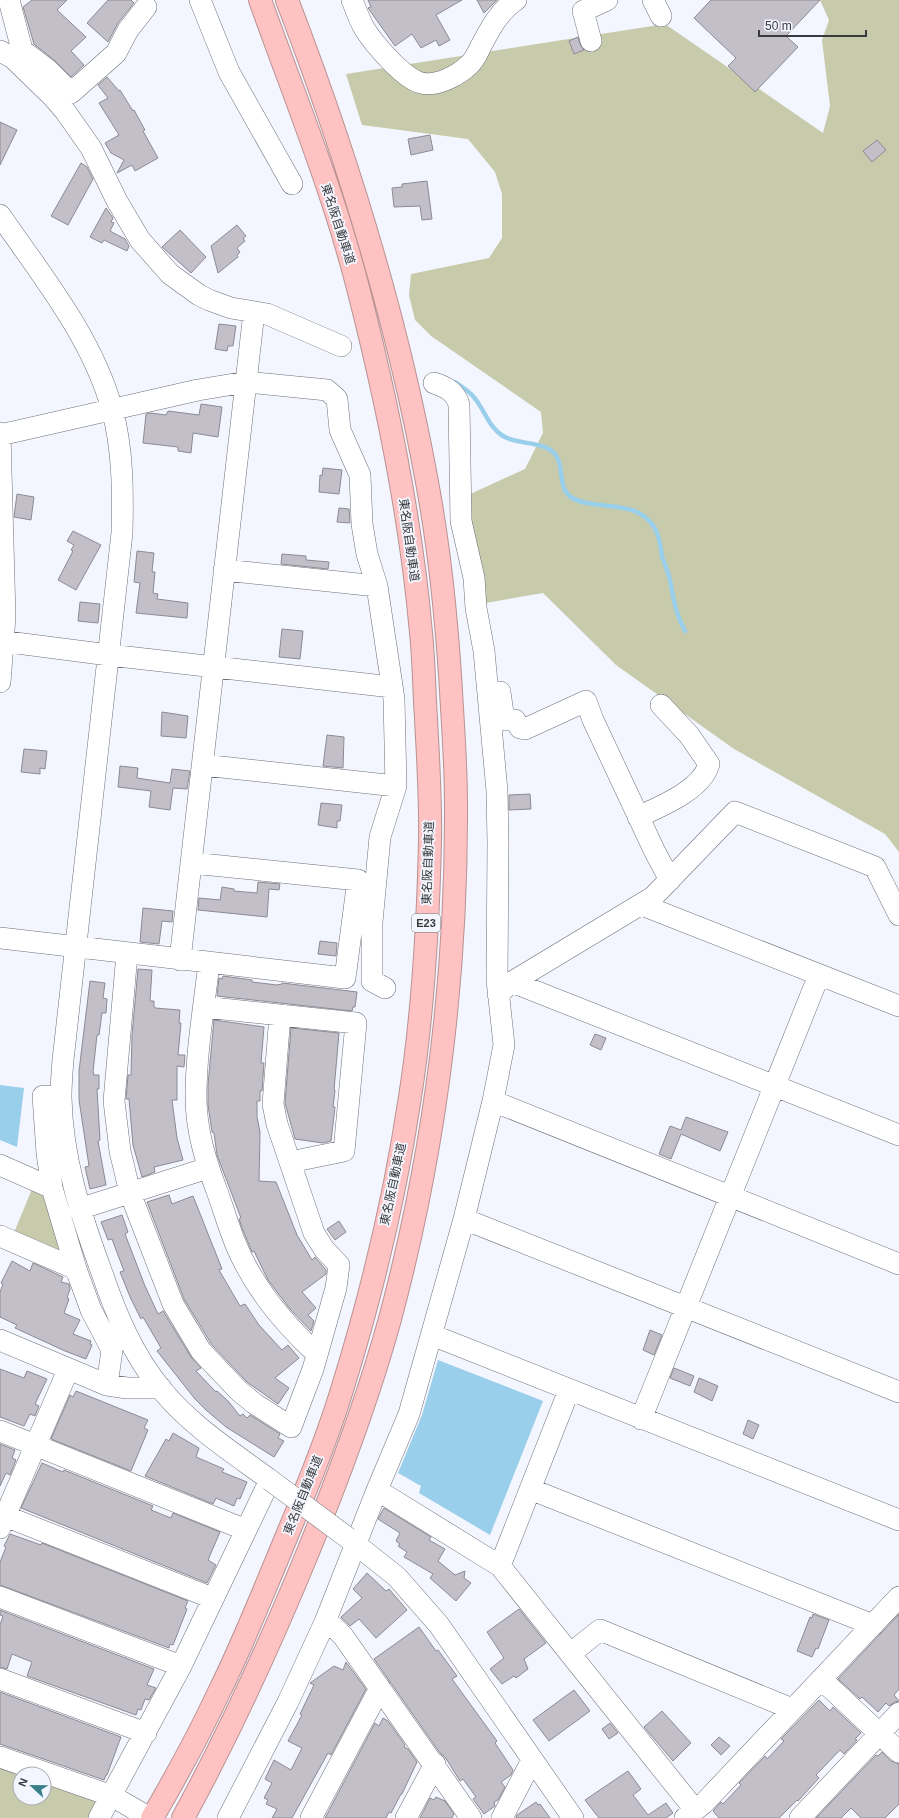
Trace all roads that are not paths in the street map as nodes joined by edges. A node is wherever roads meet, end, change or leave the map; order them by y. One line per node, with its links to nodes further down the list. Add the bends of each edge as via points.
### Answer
1 (9, 0): 8 (street, via 22,50 47,69 71,93 116,53 128,30)
2 (200, 0): 11 (street, via 229,72)
3 (260, 0): 102 (highway, 東名阪自動車道 / E23, via 332,202 357,284 396,459 421,632 428,746 430,839 424,956 416,1049 388,1216 340,1396 316,1464 219,1694)
4 (287, 0): 103 (highway, 東名阪自動車道 / E23, via 320,86 380,274 428,484 448,639 456,801 450,990 433,1114 413,1222 390,1320 366,1397 341,1470 271,1640)
5 (352, 0): 6 (street, via 365,29 379,46 410,78 426,84 441,82 471,64 494,22)
6 (516, 0)
7 (607, 0): 9 (street, via 583,11)
8 (146, 7)
9 (591, 41)
10 (0, 51): 13 (street, via 13,58 65,111 91,148 140,240 170,274 199,295 231,308)
11 (292, 184)
12 (0, 215): 17 (street, via 74,324 96,368)
13 (254, 312): 14 (street, via 284,320); 15 (street)
14 (341, 346)
15 (246, 382): 17 (street); 19 (street); 20 (street, via 327,390 337,399 340,430 360,475 362,524 367,554)
16 (434, 383): 22 (street, via 452,392 457,397 459,405 461,521 474,578 476,608)
17 (112, 409): 18 (street); 23 (street, via 119,446 123,510)
18 (0, 434): 21 (street)
19 (224, 570): 20 (street); 24 (street)
20 (377, 586): 26 (street)
21 (2, 641): 23 (street); 25 (street)
22 (484, 651): 30 (street, via 492,656 496,663 504,720 515,720 520,728 525,729 586,701); 42 (street, via 497,791 496,980)
23 (109, 655): 24 (street); 36 (street)
24 (214, 667): 26 (street); 28 (street)
25 (0, 682)
26 (392, 687): 29 (street)
27 (660, 705): 30 (street, via 689,734 709,764 699,782 668,803)
28 (203, 765): 29 (street); 31 (street)
29 (396, 786): 41 (street, via 380,837 372,922 372,981)
30 (638, 817): 32 (street)
31 (192, 863): 38 (street); 39 (street, via 358,880 345,978)
32 (670, 880): 33 (street); 34 (street, via 735,812 875,867)
33 (642, 905): 40 (street); 42 (street)
34 (899, 915)
35 (0, 938): 36 (street)
36 (75, 947): 37 (street); 47 (street)
37 (127, 954): 38 (street); 54 (street, via 114,1101 120,1151)
38 (180, 960): 39 (street)
39 (209, 963): 44 (street)
40 (819, 975): 43 (street); 46 (street)
41 (385, 988)
42 (505, 988): 46 (street); 48 (street, via 504,1045)
43 (899, 1006)
44 (204, 1007): 45 (street); 52 (street, via 196,1097 201,1143)
45 (280, 1015): 50 (street, via 273,1104 276,1124); 50 (street, via 356,1023 344,1151)
46 (775, 1086): 49 (street); 55 (street)
47 (61, 1097): 53 (street, via 43,1096); 56 (street, via 70,1171)
48 (493, 1101): 55 (street); 57 (street)
49 (899, 1135)
50 (290, 1162): 64 (street, via 314,1233 339,1265 336,1288)
51 (0, 1165): 53 (street)
52 (208, 1168): 54 (street); 64 (street, via 236,1246 256,1285 269,1303)
53 (52, 1188): 60 (street)
54 (130, 1193): 56 (street); 64 (street, via 166,1287 183,1322 201,1351 239,1391 291,1427)
55 (730, 1197): 59 (street); 61 (street)
56 (79, 1209): 67 (street, via 128,1339)
57 (464, 1219): 61 (street); 62 (street)
58 (0, 1236): 60 (street)
59 (899, 1264)
60 (76, 1269): 66 (street, via 96,1321 112,1350)
61 (686, 1307): 69 (street); 70 (street)
62 (432, 1335): 68 (street); 75 (street, via 409,1414)
63 (0, 1340): 65 (street)
64 (317, 1354)
65 (68, 1370): 66 (street); 72 (street)
66 (106, 1385): 67 (street)
67 (161, 1388): 73 (street, via 213,1439)
68 (569, 1390): 70 (street); 74 (street)
69 (899, 1392)
70 (641, 1420): 77 (street)
71 (0, 1431): 72 (street)
72 (35, 1446): 76 (street); 78 (street)
73 (270, 1480): 78 (street); 79 (street, bridge)
74 (530, 1489): 80 (street); 85 (street)
75 (377, 1490): 79 (street); 80 (street)
76 (2, 1519): 82 (street)
77 (899, 1520)
78 (246, 1530): 82 (street)
79 (351, 1540): 84 (street); 97 (street, via 397,1577 429,1613)
80 (500, 1566): 86 (street)
81 (0, 1597): 87 (street)
82 (212, 1598): 87 (street)
83 (899, 1598): 85 (street)
84 (325, 1622): 90 (street, via 343,1636); 104 (street, via 288,1702)
85 (873, 1625): 88 (street)
86 (570, 1654): 91 (street, via 600,1630); 100 (street)
87 (180, 1666): 93 (street)
88 (821, 1679): 91 (street); 94 (street)
89 (0, 1680): 93 (street)
90 (380, 1688): 98 (street); 105 (street)
91 (792, 1709): 100 (street)
92 (899, 1713): 94 (street)
93 (146, 1733): 99 (street)
94 (879, 1734): 95 (street); 110 (street)
95 (899, 1752)
96 (0, 1757): 99 (street)
97 (532, 1760): 108 (street); 109 (street)
98 (434, 1764): 106 (street); 107 (street)
99 (116, 1799): 101 (street); 102 (street)
100 (690, 1814)
101 (99, 1818)
102 (151, 1818)
103 (183, 1818)
104 (228, 1818)
105 (311, 1818)
106 (406, 1818)
107 (471, 1818)
108 (502, 1818)
109 (573, 1818)
110 (800, 1818)

